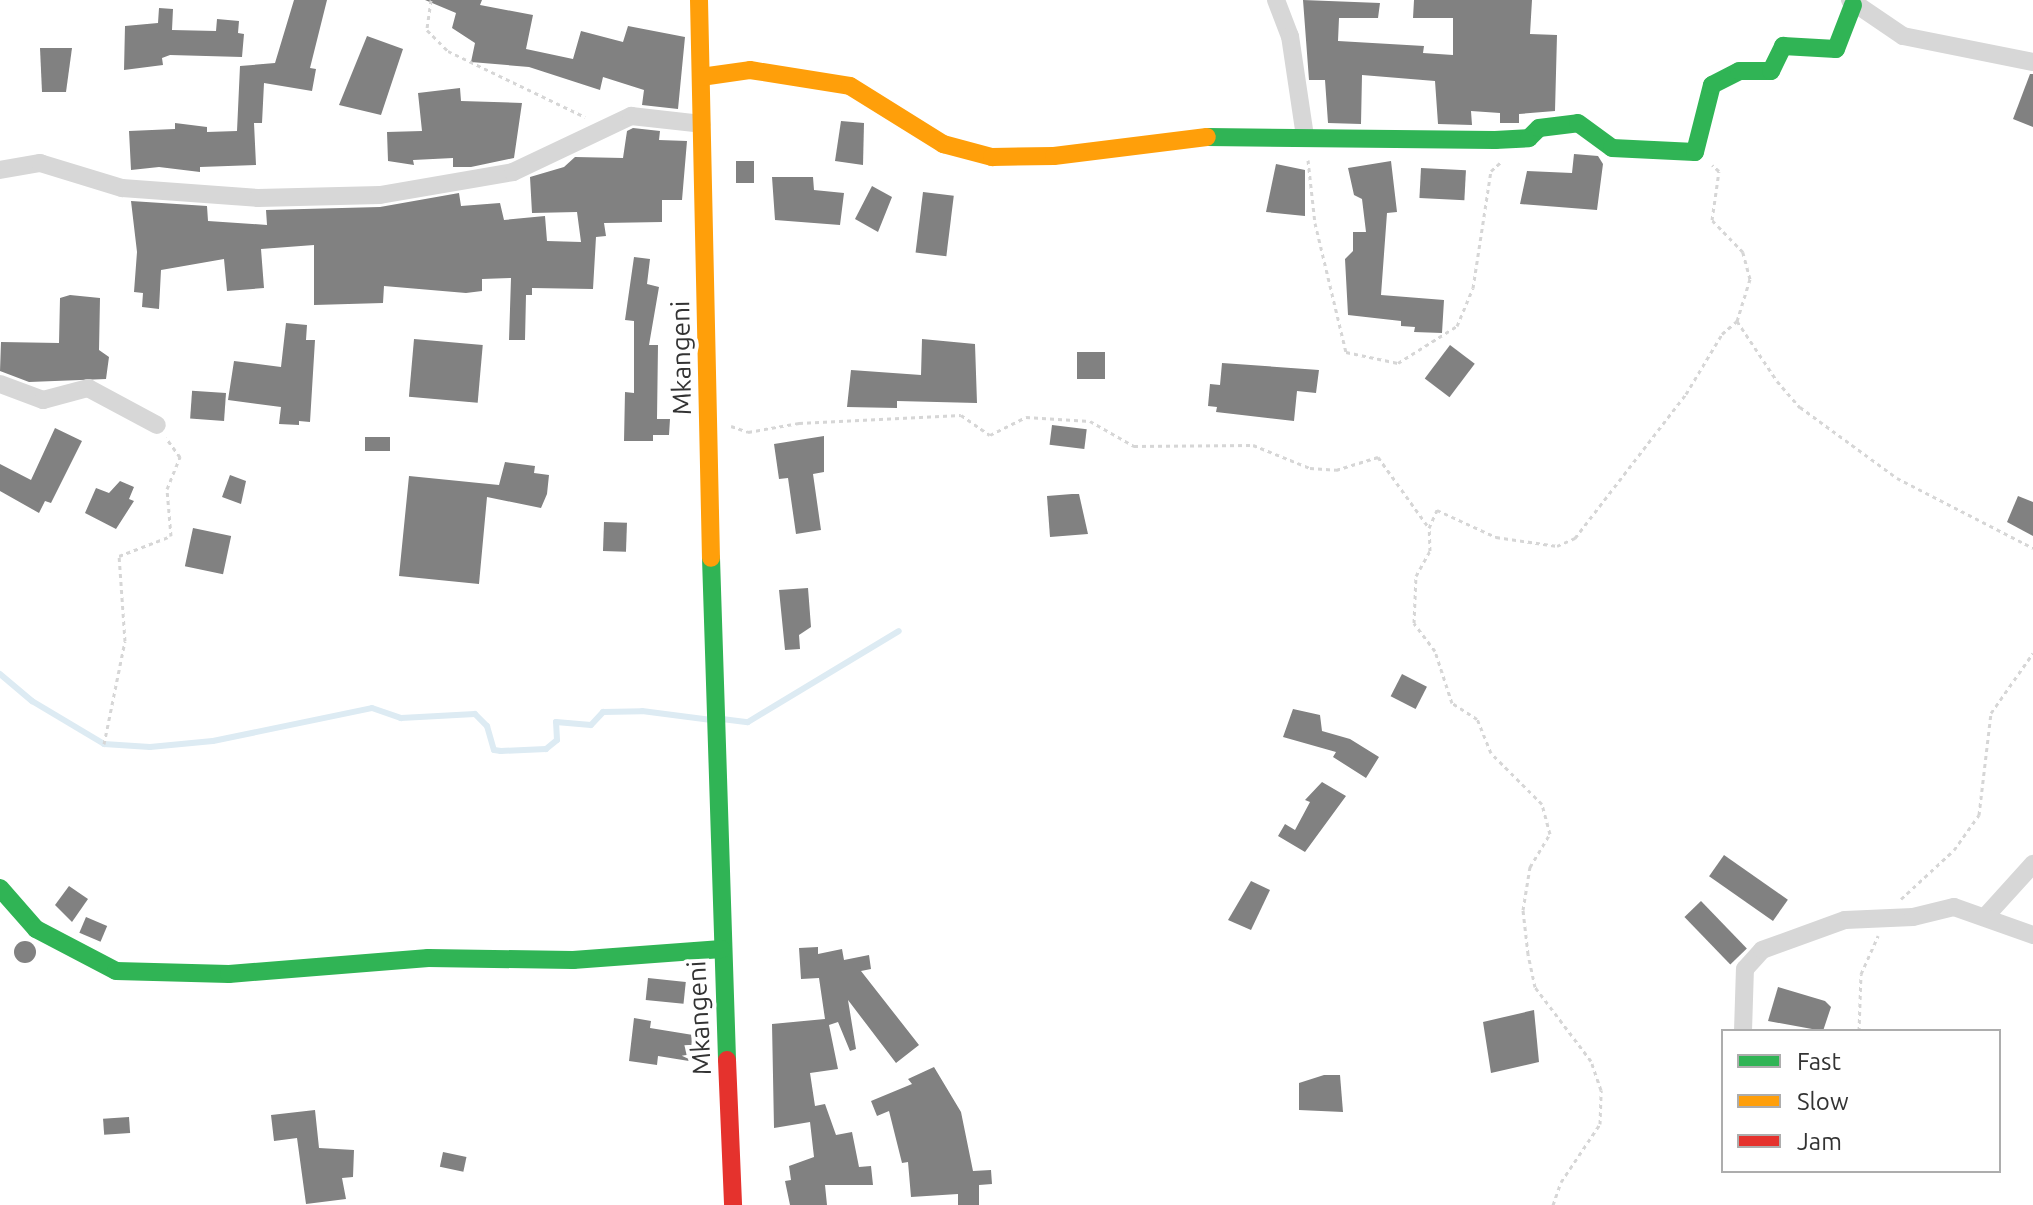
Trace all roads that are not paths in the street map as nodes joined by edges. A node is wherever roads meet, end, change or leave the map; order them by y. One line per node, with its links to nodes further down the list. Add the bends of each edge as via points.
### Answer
1 (699, 0): 5 (street, Mkangeni)
2 (1276, 0): 7 (street, via 1290,36)
3 (1851, 2): 4 (street, via 1903,36); 7 (street, via 1836,49 1783,46 1771,71 1739,71 1712,85 1695,152 1612,148 1578,123 1539,128 1529,138)
4 (2033, 62)
5 (701, 77): 6 (street, Mkangeni); 7 (street, via 750,70 850,86 943,144 992,157 1054,156 1193,137)
6 (702, 124): 8 (street, via 631,116 513,172 380,195 258,198 122,188 40,163); 15 (street, Mkangeni)
7 (1305, 136)
8 (0, 170)
9 (0, 384): 10 (street, via 43,400 88,388)
10 (157, 425)
11 (2033, 864): 13 (street)
12 (0, 888): 15 (street, via 36,929 116,971 229,974 428,958 573,960)
13 (1985, 917): 14 (street); 16 (street, via 1954,907 1845,920 1762,950 1745,969)
14 (2033, 935)
15 (722, 949): 17 (street, Mkangeni)
16 (1743, 1029)
17 (733, 1205)

